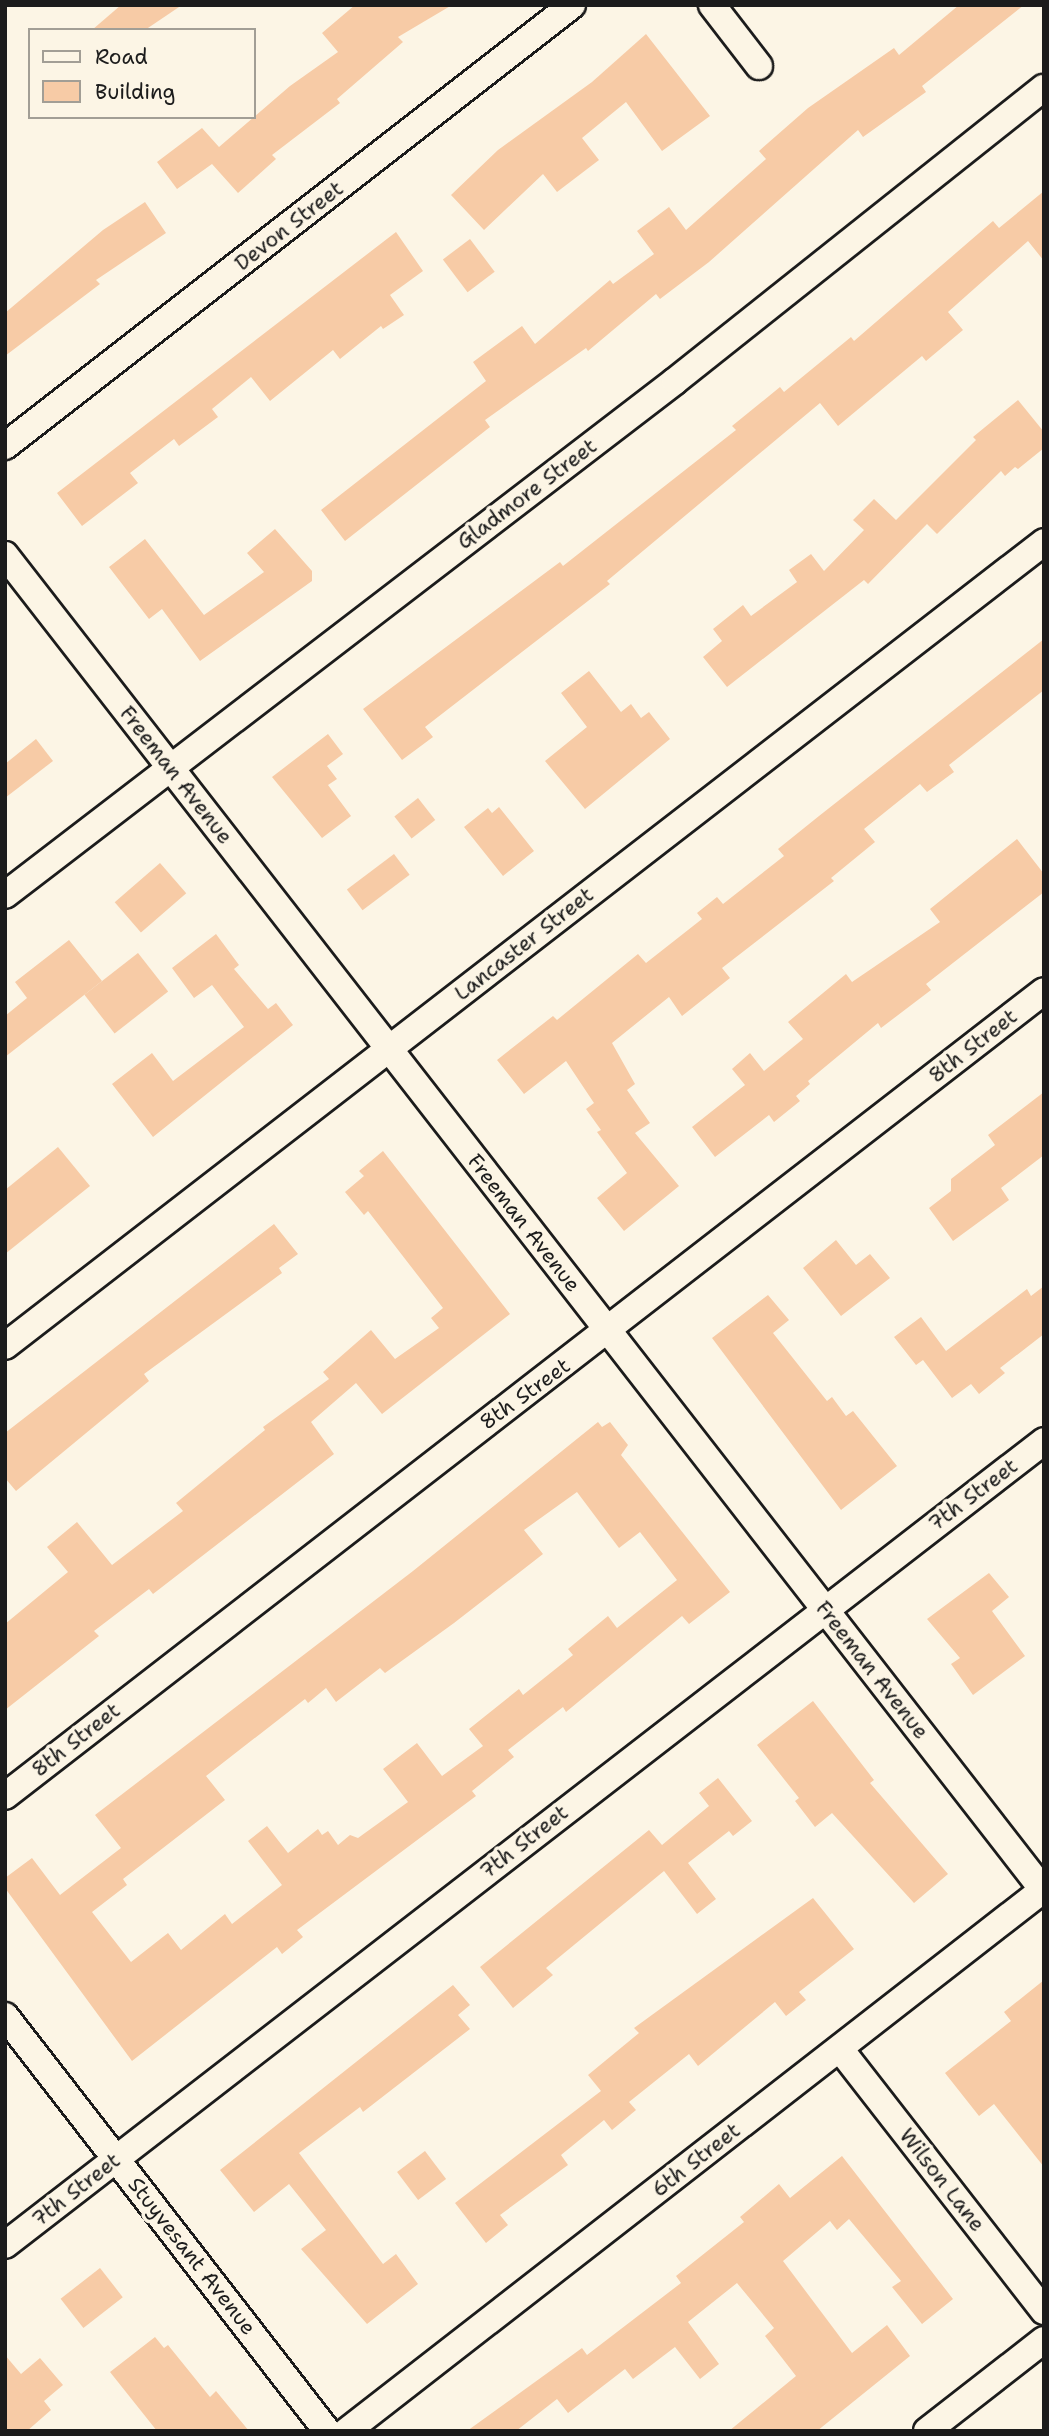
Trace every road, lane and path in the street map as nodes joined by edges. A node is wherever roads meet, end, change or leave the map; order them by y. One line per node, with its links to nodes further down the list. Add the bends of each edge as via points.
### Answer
1 (572, 5): 5 (street, Devon Street)
2 (712, 5): 3 (street)
3 (759, 66)
4 (1044, 88): 8 (street, Gladmore Street, via 664,389)
5 (5, 446)
6 (1044, 542): 11 (street, Lancaster Street)
7 (5, 555): 8 (street, Freeman Avenue)
8 (170, 767): 9 (street, Gladmore Street); 11 (street, Freeman Avenue)
9 (5, 895)
10 (1044, 991): 12 (street, 8th Street)
11 (388, 1048): 12 (street, Freeman Avenue); 13 (street, Lancaster Street)
12 (606, 1330): 15 (street, Freeman Avenue); 16 (street, 8th Street)
13 (5, 1346)
14 (1044, 1441): 15 (street, 7th Street)
15 (824, 1609): 17 (street, Freeman Avenue); 20 (street, 7th Street)
16 (5, 1796)
17 (1043, 1890): 19 (street, 6th Street)
18 (5, 2016): 20 (street, Stuyvesant Avenue)
19 (840, 2049): 22 (street, Wilson Lane); 25 (street, 6th Street)
20 (116, 2158): 21 (street, 7th Street); 24 (street, Stuyvesant Avenue)
21 (5, 2245)
22 (1044, 2311)
23 (1044, 2340): 26 (street)
24 (327, 2431)
25 (347, 2431)
26 (927, 2431)

